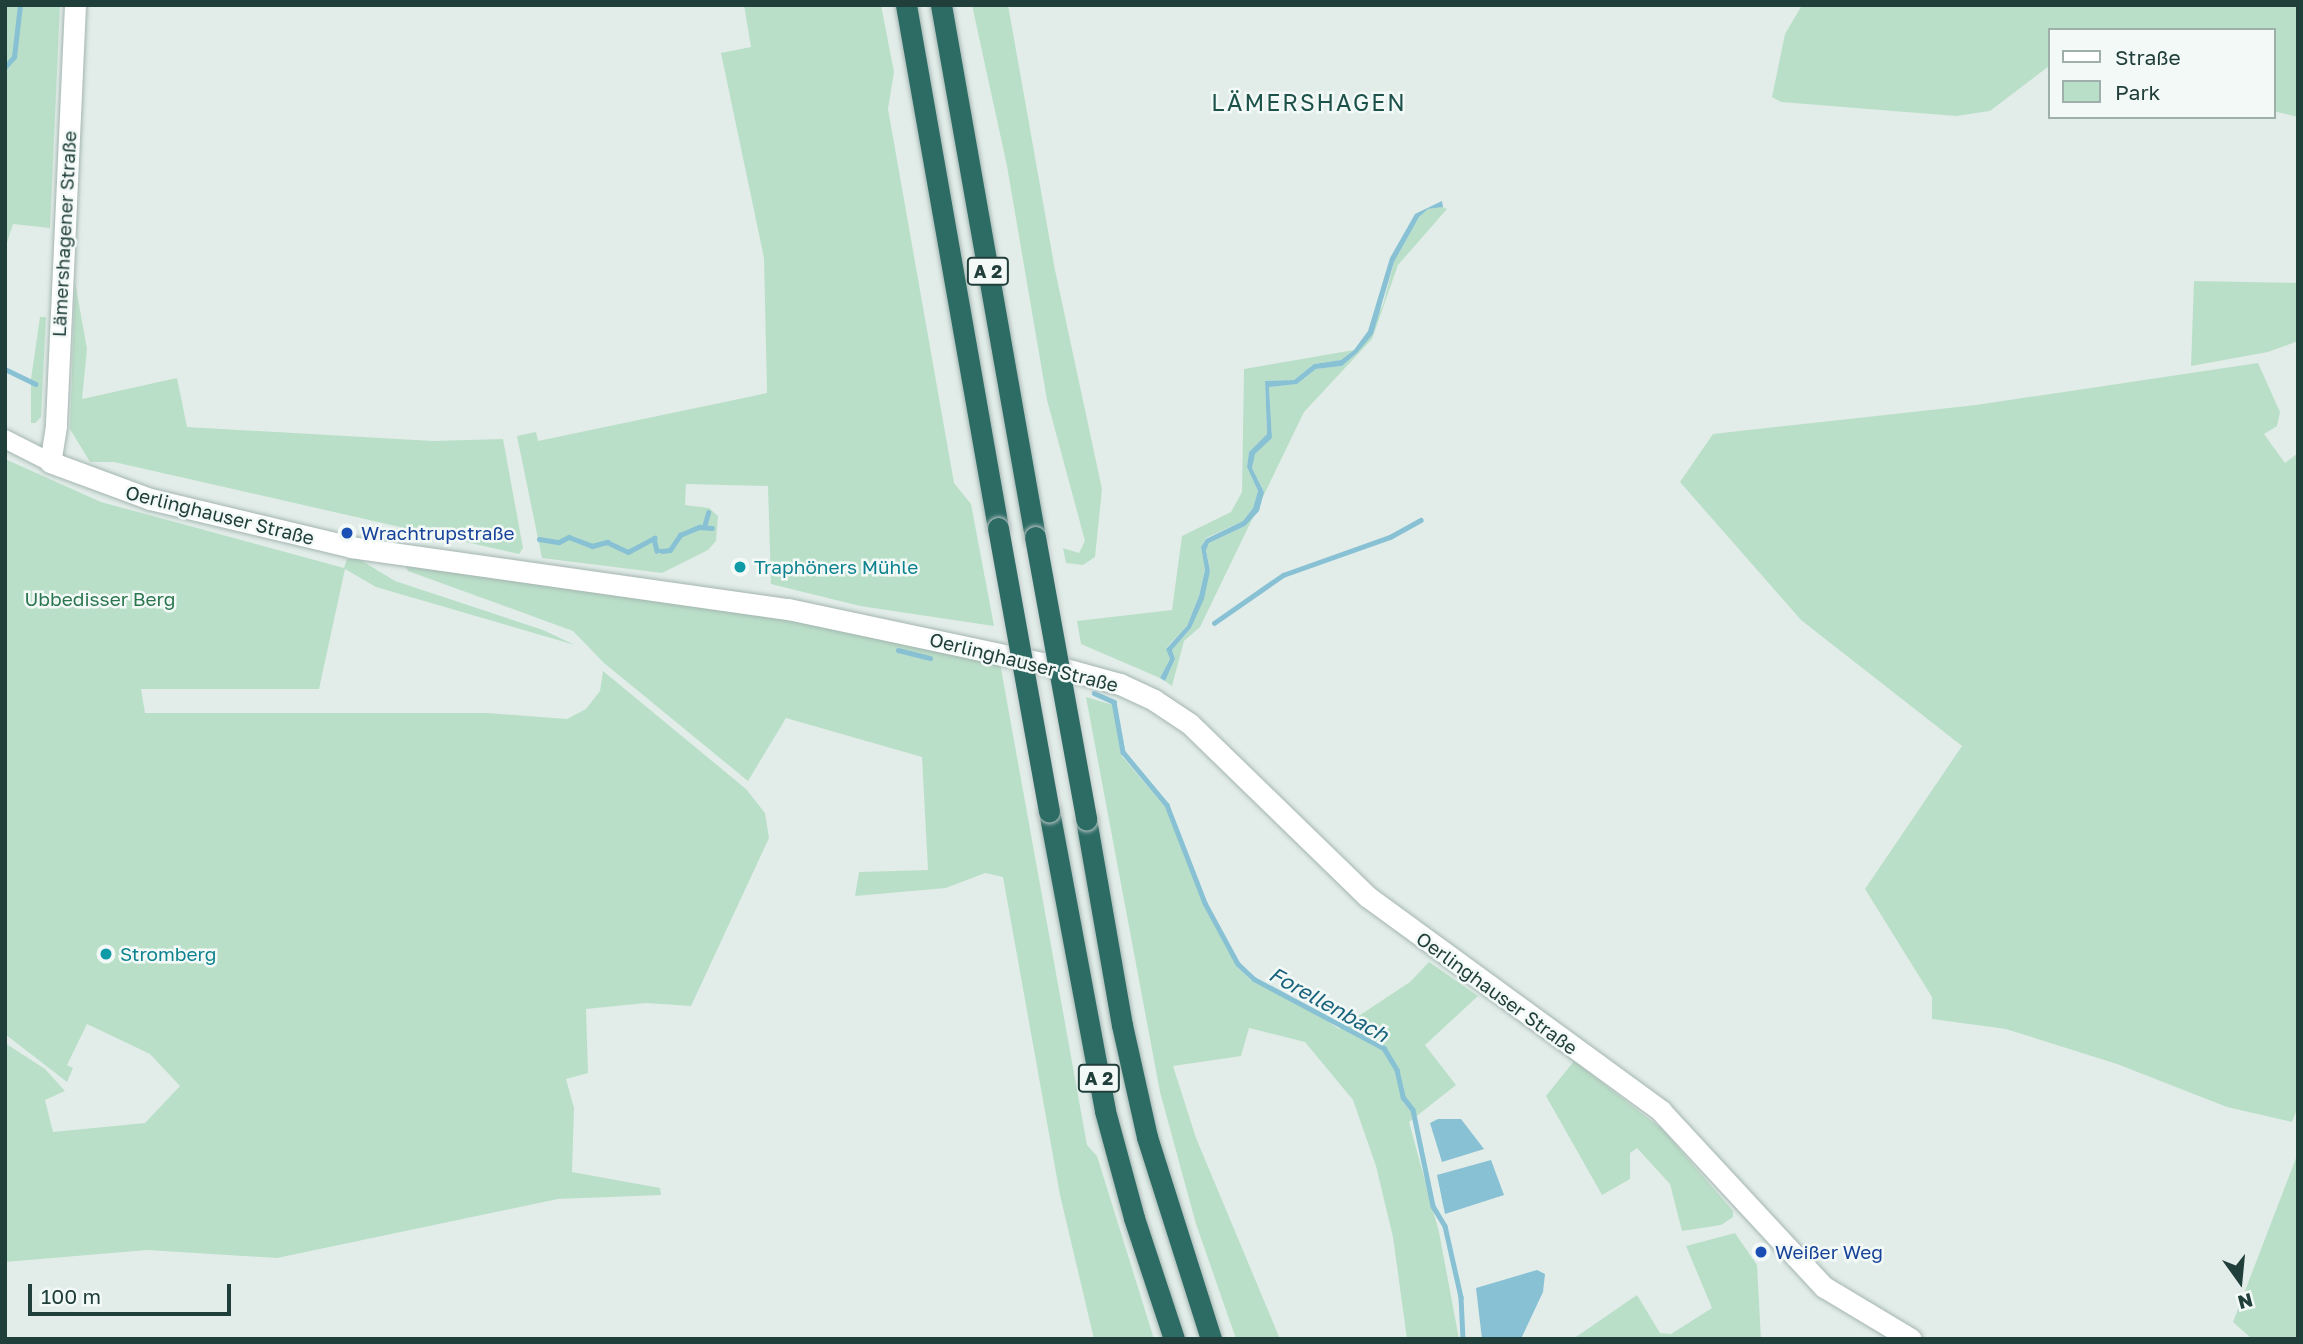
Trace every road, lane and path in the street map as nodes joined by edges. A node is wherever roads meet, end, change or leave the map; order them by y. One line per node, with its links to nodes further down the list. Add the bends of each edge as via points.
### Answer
1 (75, 5): 5 (main road, Lämershagener Straße)
2 (906, 5): 6 (highway, A 2, bridge, via 1105,1111)
3 (941, 5): 7 (highway, A 2, bridge, via 1122,1025 1147,1137)
4 (5, 439): 5 (street, Oerlinghauser Straße)
5 (50, 463): 8 (main road, Oerlinghauser Straße, via 150,499 351,547 754,603 1043,663 1120,684 1154,700 1190,724 1368,897 1661,1111 1824,1287)
6 (1174, 1339)
7 (1211, 1339)
8 (1911, 1339)

